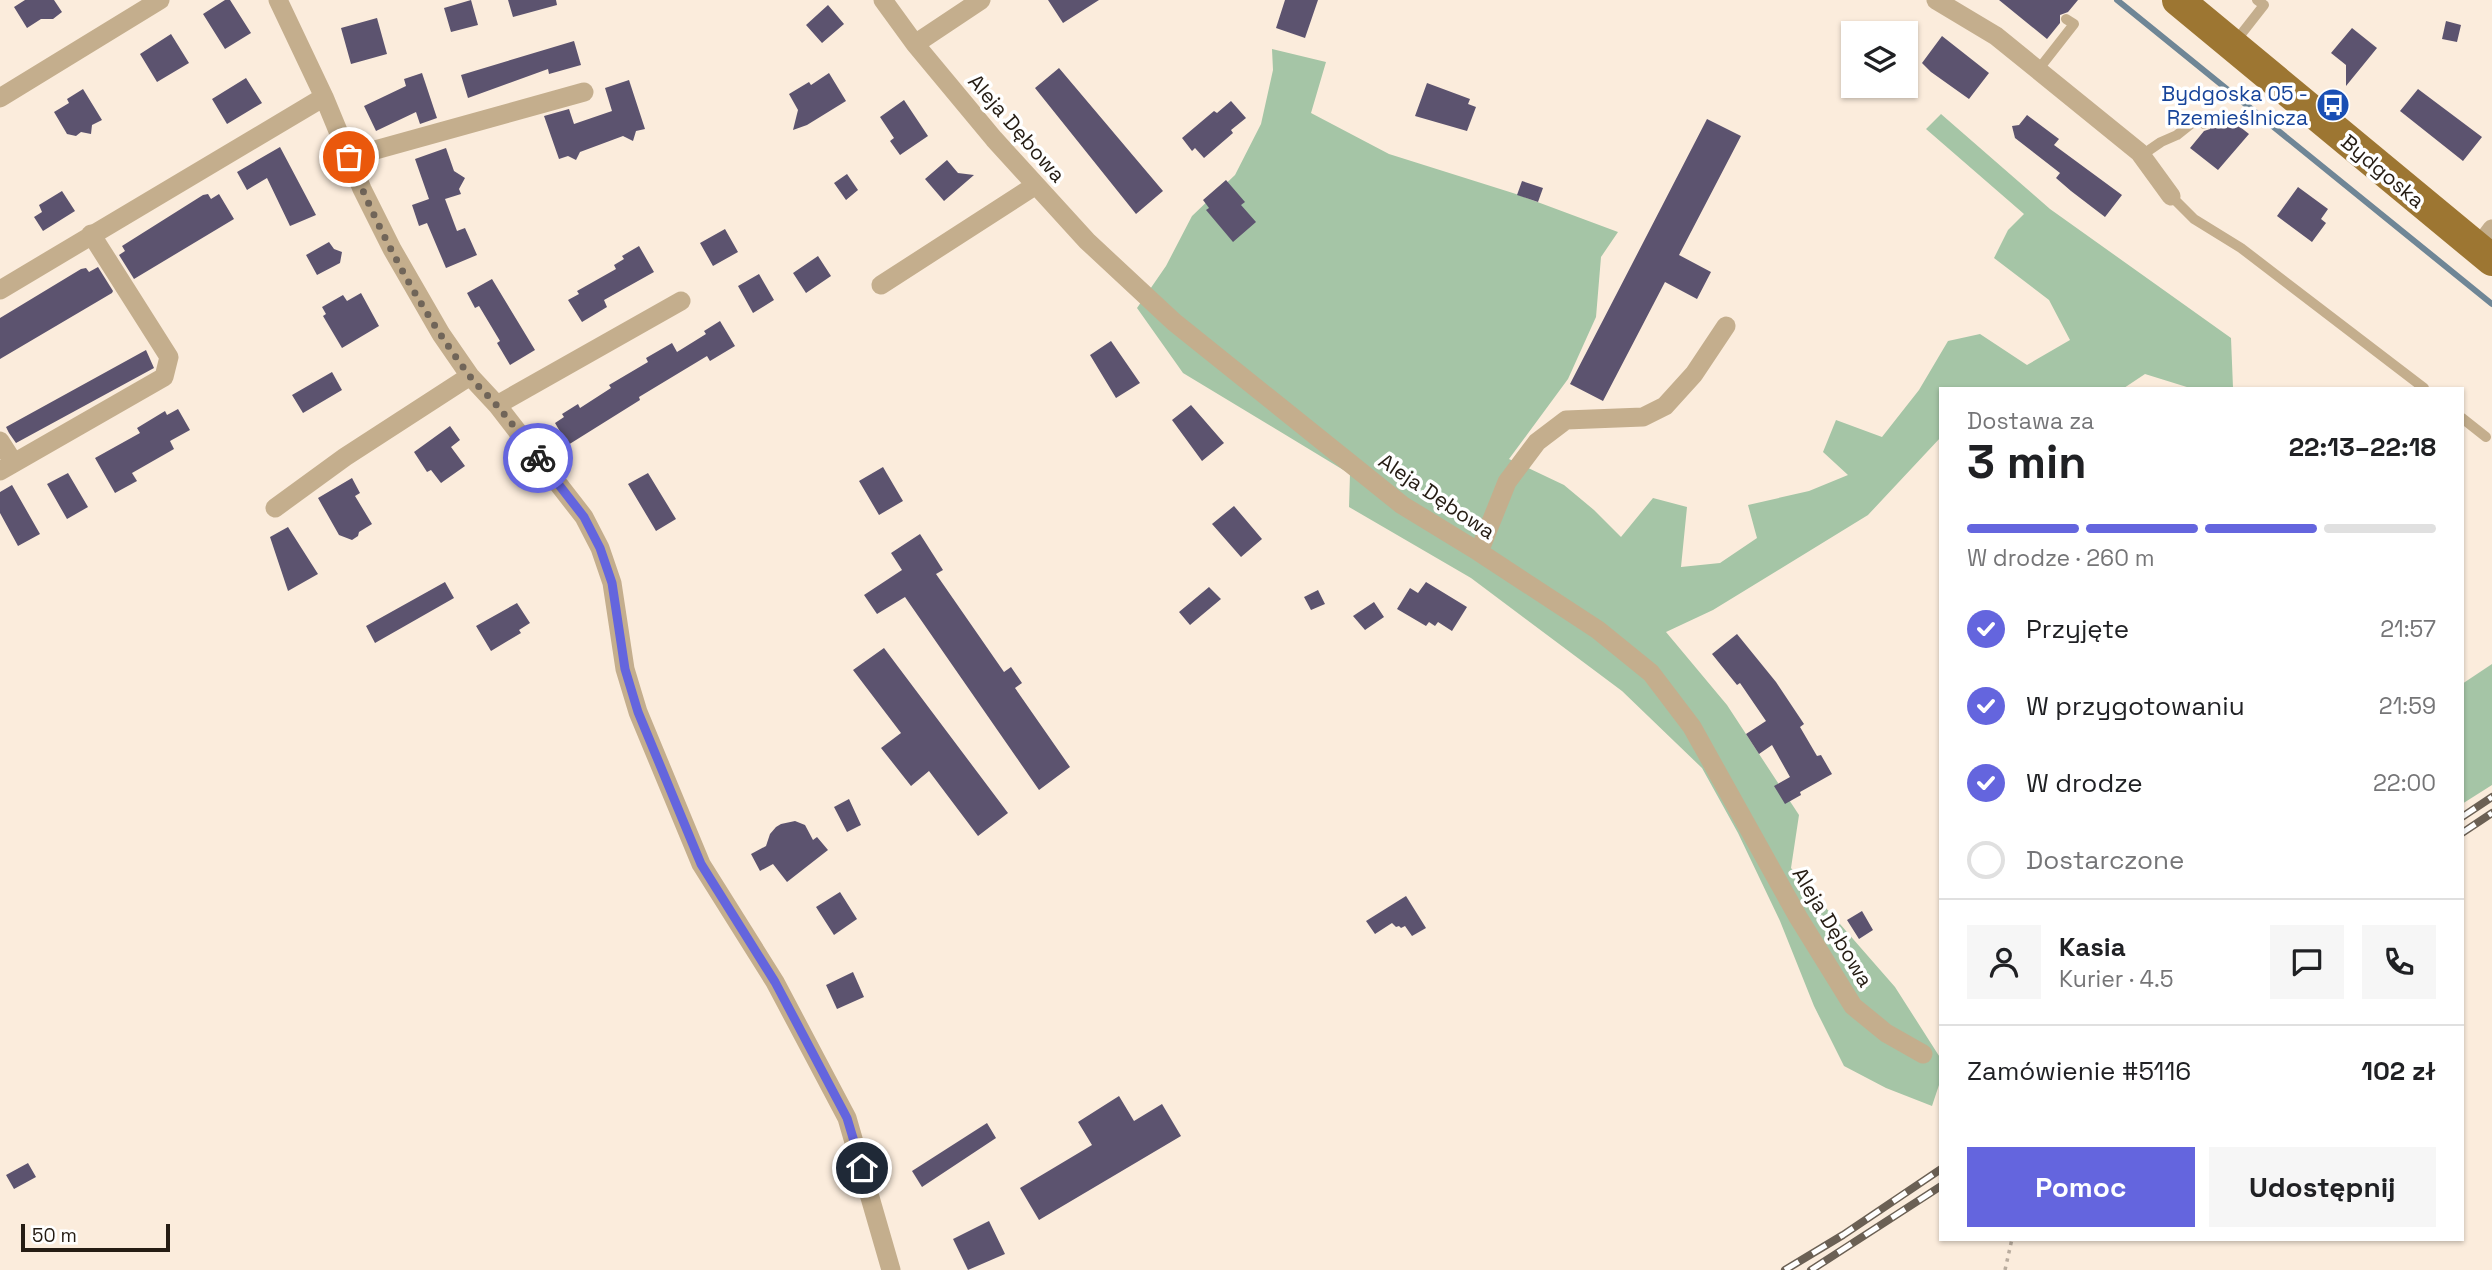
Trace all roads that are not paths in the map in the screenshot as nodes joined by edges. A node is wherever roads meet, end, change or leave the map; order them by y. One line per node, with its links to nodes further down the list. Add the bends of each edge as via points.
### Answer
1 (160, 0): 14 (street)
2 (278, 0): 13 (street)
3 (883, 0): 9 (street, Aleja Dębowa)
4 (981, 0): 9 (street)
5 (1936, 0): 11 (street, via 1996,36)
6 (2178, 0): 10 (main road, Bydgoska)
7 (2263, 2): 10 (lane)
8 (2066, 19): 11 (lane, via 2074,24)
9 (915, 44): 18 (street, Aleja Dębowa)
10 (2233, 45): 21 (main road, Bydgoska)
11 (2038, 70): 16 (street)
12 (584, 92): 17 (street)
13 (324, 97): 17 (street); 20 (street)
14 (0, 98)
15 (2204, 124): 16 (lane, via 2197,119)
16 (2142, 155): 19 (street)
17 (349, 157): 26 (street, via 392,249)
18 (1036, 185): 22 (street); 34 (street, Aleja Dębowa, via 1087,241 1195,340 1402,505)
19 (2171, 196): 27 (lane, via 2194,219 2241,248)
20 (91, 234): 23 (street); 32 (street, via 169,357 164,377)
21 (2487, 246)
22 (881, 285)
23 (0, 290)
24 (681, 301): 28 (street)
25 (1726, 326): 34 (street, via 1694,374 1665,406 1643,417 1566,420 1537,442 1507,482)
26 (470, 376): 28 (street); 33 (street)
27 (2423, 387)
28 (497, 405): 36 (street, via 584,517 600,548 612,583 625,669 638,712 701,864 775,982 847,1118)
29 (2464, 420): 30 (lane)
30 (2486, 437)
31 (0, 441): 32 (street)
32 (7, 467)
33 (275, 508)
34 (1479, 552): 35 (street, Aleja Dębowa, via 1598,630 1651,673 1692,727 1853,1006 1886,1033)
35 (1923, 1054)
36 (891, 1270)

